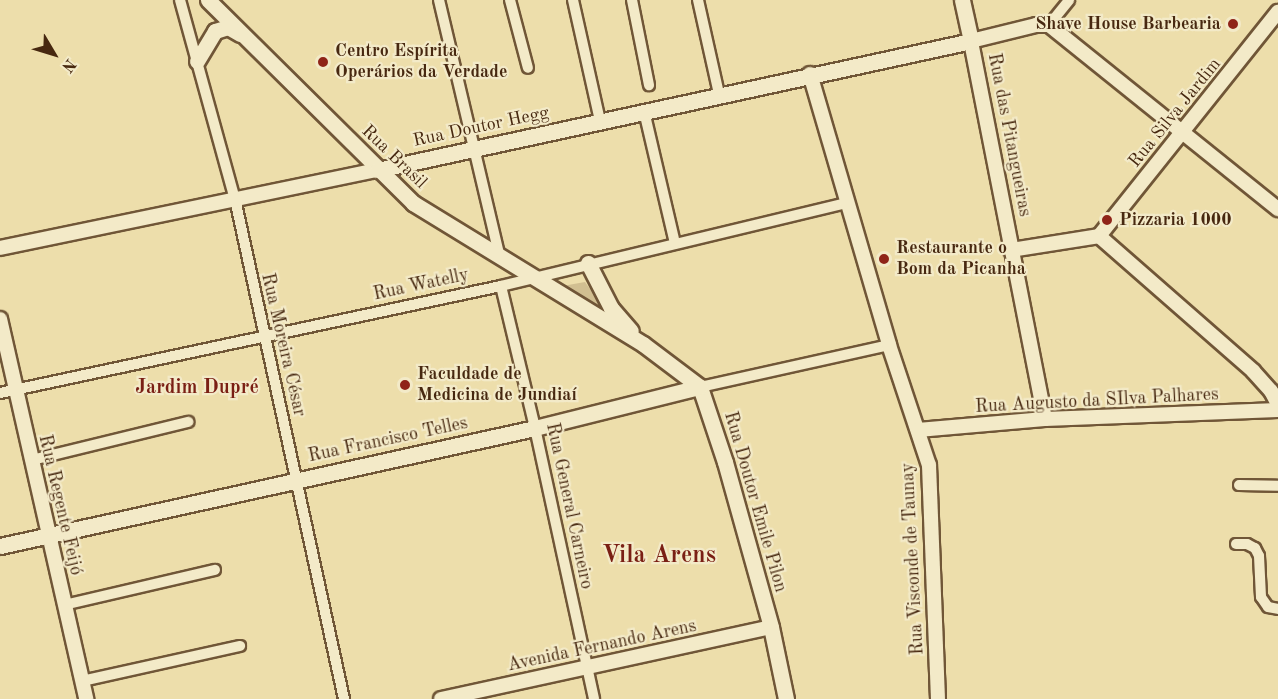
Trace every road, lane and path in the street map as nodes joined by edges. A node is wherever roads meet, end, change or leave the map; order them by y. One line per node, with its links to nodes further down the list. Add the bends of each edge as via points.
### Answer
1 (180, 0): 14 (street, Rua Moreira César)
2 (208, 0): 12 (main road, Rua Brasil)
3 (439, 0): 22 (street)
4 (510, 0): 15 (street)
5 (573, 0): 20 (street)
6 (632, 0): 17 (street)
7 (698, 0): 18 (street)
8 (962, 0): 13 (main road, Rua das Pitangueiras)
9 (1069, 0): 11 (street)
10 (1278, 12): 21 (street, Rua Silva Jardim)
11 (1049, 25): 13 (street); 21 (street)
12 (243, 35): 14 (main road, via 228,27 214,31); 23 (main road, Rua Brasil)
13 (971, 41): 16 (main road, Rua Doutor Hegg); 30 (street, Rua das Pitangueiras)
14 (197, 61): 24 (street, Rua Moreira César)
15 (528, 68)
16 (810, 74): 18 (main road, Rua Doutor Hegg); 25 (street, Rua Visconde de Taunay)
17 (649, 85)
18 (719, 94): 19 (main road, Rua Doutor Hegg)
19 (644, 111): 20 (main road, Rua Doutor Hegg); 28 (street)
20 (600, 121): 22 (main road, Rua Doutor Hegg)
21 (1183, 134): 26 (street); 27 (street, Rua Silva Jardim)
22 (473, 148): 23 (main road, Rua Doutor Hegg); 31 (street)
23 (377, 170): 24 (street, Rua Doutor Hegg); 31 (main road, Rua Brasil, via 413,203)
24 (235, 199): 29 (street, Rua Doutor Hegg); 36 (street, Rua Moreira César)
25 (846, 202): 28 (street, Rua Watelly); 38 (street, Rua Visconde de Taunay)
26 (1278, 209)
27 (1100, 236): 30 (street); 42 (street, via 1253,371)
28 (675, 243): 32 (street, Rua Watelly)
29 (0, 248)
30 (1011, 250): 44 (street, Rua das Pitangueiras)
31 (499, 254): 33 (main road, Rua Brasil)
32 (588, 263): 33 (street, Rua Watelly); 37 (main road, via 611,308)
33 (534, 277): 34 (street, Rua Watelly); 37 (main road, Rua Brasil)
34 (501, 286): 36 (street, Rua Watelly); 46 (street, Rua General Carneiro)
35 (0, 319): 40 (street, Rua Regente Feijó)
36 (262, 335): 40 (street, Rua Watelly); 49 (street, Rua Moreira César)
37 (643, 344): 39 (main road)
38 (889, 345): 39 (street, Rua Francisco Telles); 47 (street, Rua Visconde de Taunay)
39 (700, 387): 46 (main road, Rua Francisco Telles); 58 (main road, Rua Doutor Emile Pilon)
40 (16, 389): 41 (street, Rua Watelly); 48 (street, Rua Regente Feijó)
41 (0, 393)
42 (1278, 404)
43 (1278, 410): 44 (street, Rua Augusto da SIlva Palhares)
44 (1045, 419): 47 (street, Rua Augusto da SIlva Palhares)
45 (188, 422): 48 (street)
46 (535, 428): 49 (main road, Rua Francisco Telles); 60 (street, Rua General Carneiro)
47 (918, 430): 67 (street, Rua Visconde de Taunay, via 928,465 931,496)
48 (32, 460): 52 (street, Rua Regente Feijó)
49 (297, 480): 52 (main road, Rua Francisco Telles); 63 (street, Rua Moreira César)
50 (1239, 484): 51 (street)
51 (1278, 486)
52 (48, 534): 54 (main road, Rua Francisco Telles); 56 (street, Rua Regente Feijó)
53 (1236, 544): 57 (street, via 1255,548 1261,597 1268,607)
54 (0, 546)
55 (215, 570): 56 (street)
56 (64, 605): 61 (street, Rua Regente Feijó)
57 (1278, 609)
58 (771, 627): 60 (street, Avenida Fernando Arens); 66 (main road, Rua Doutor Emile Pilon)
59 (240, 646): 61 (street)
60 (587, 669): 64 (street, Avenida Fernando Arens); 65 (street, Rua General Carneiro)
61 (82, 681): 62 (street, Rua Regente Feijó)
62 (86, 699)
63 (344, 699)
64 (441, 699)
65 (594, 699)
66 (786, 699)
67 (938, 699)

